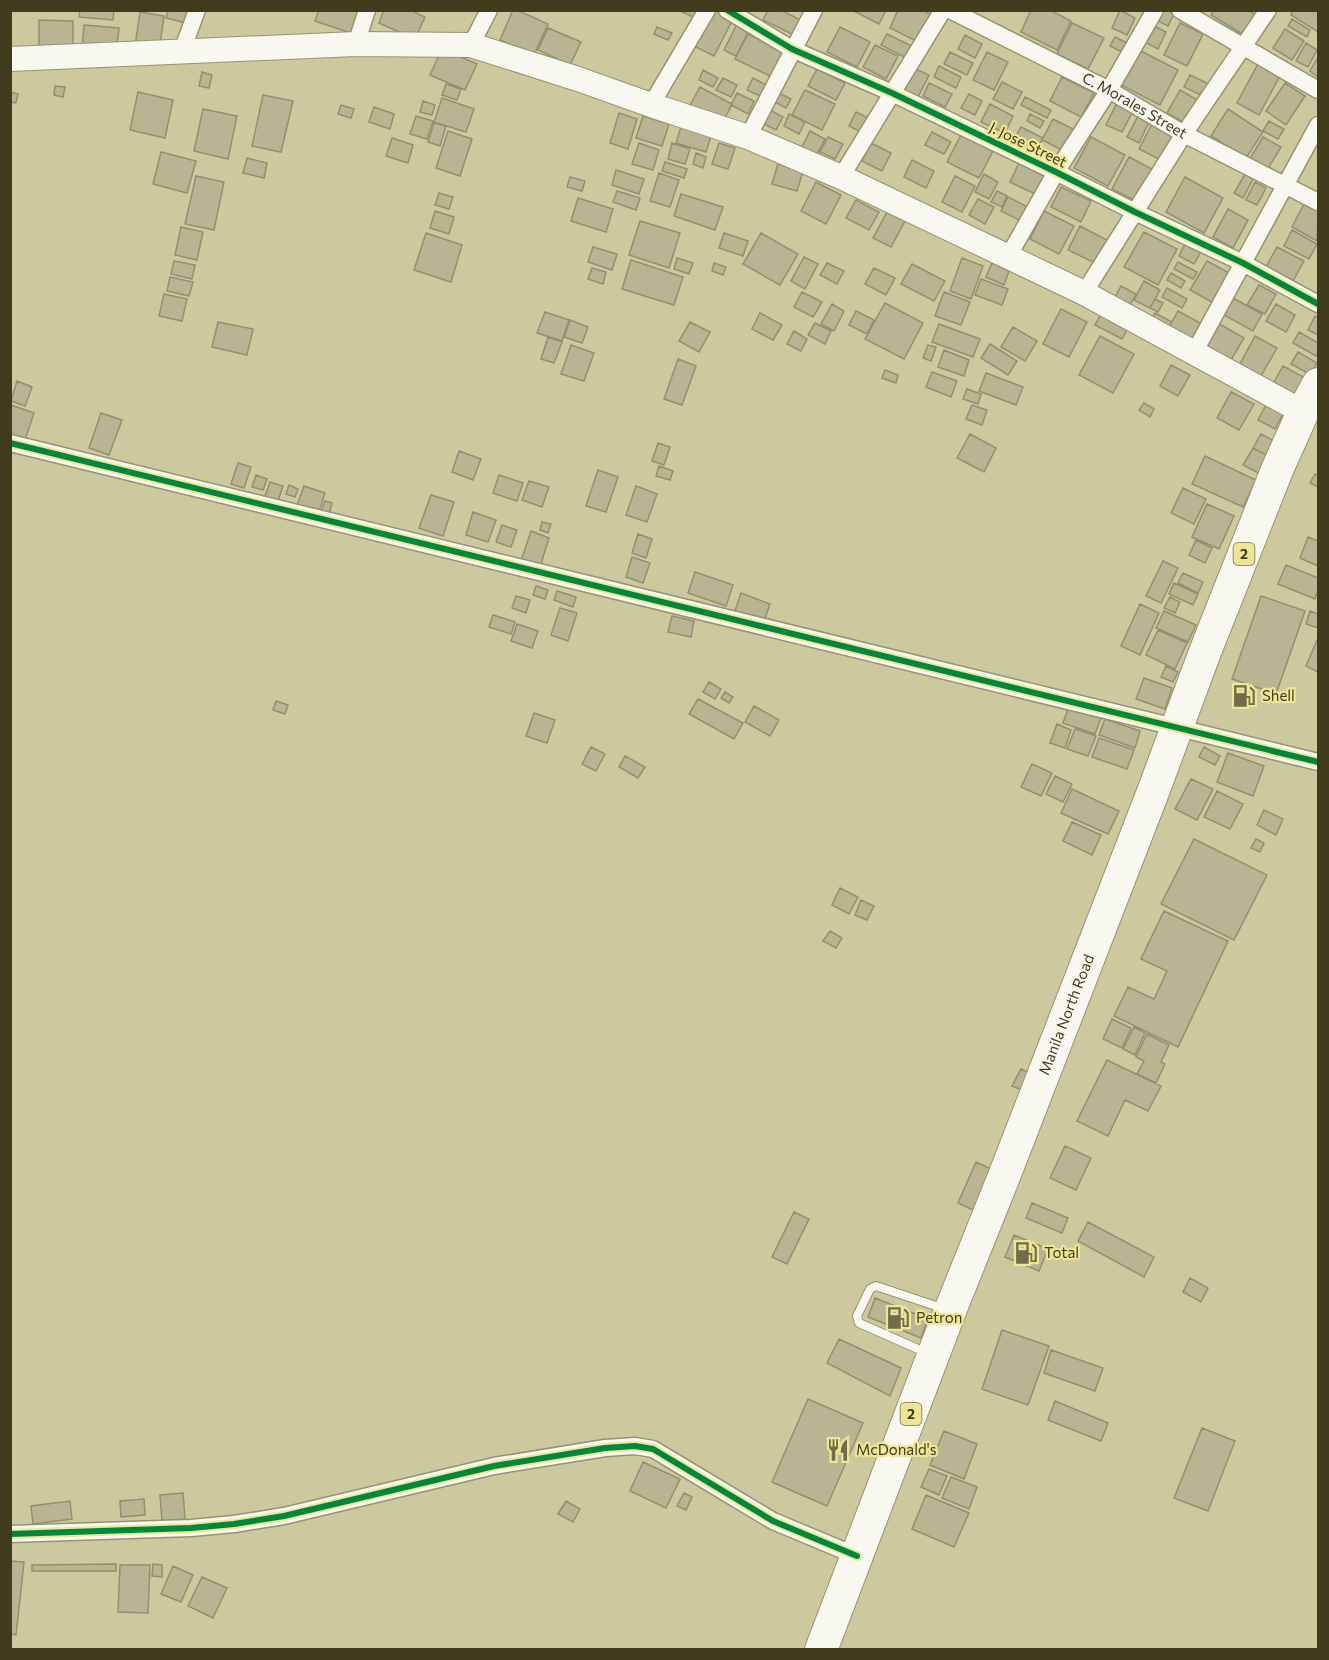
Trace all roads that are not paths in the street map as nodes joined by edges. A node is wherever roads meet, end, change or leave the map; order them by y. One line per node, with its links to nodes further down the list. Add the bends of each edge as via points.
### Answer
1 (197, 10): 16 (street)
2 (367, 10): 12 (street)
3 (489, 10): 13 (street)
4 (707, 10): 21 (street)
5 (727, 10): 15 (street, J. Jose Street)
6 (814, 10): 15 (street)
7 (943, 10): 20 (street)
8 (950, 10): 18 (street, C. Morales Street)
9 (1155, 10): 18 (street)
10 (1180, 10): 14 (street)
11 (1268, 10): 14 (street)
12 (356, 44): 13 (main road); 16 (main road)
13 (471, 45): 21 (main road)
14 (1242, 47): 19 (street); 23 (street)
15 (792, 49): 20 (street, J. Jose Street); 24 (street)
16 (182, 51): 17 (main road)
17 (10, 58)
18 (1109, 90): 23 (street, C. Morales Street); 25 (street)
19 (1318, 90)
20 (892, 93): 25 (street, J. Jose Street); 26 (street)
21 (651, 105): 24 (main road)
22 (1318, 125): 27 (street)
23 (1184, 134): 27 (street, C. Morales Street); 29 (street)
24 (748, 137): 26 (main road)
25 (1056, 172): 29 (street, J. Jose Street); 30 (street)
26 (840, 177): 30 (main road)
27 (1286, 184): 28 (street, C. Morales Street); 31 (street)
28 (1318, 202)
29 (1135, 212): 31 (street, J. Jose Street); 32 (street)
30 (1008, 257): 32 (main road)
31 (1243, 263): 33 (street, J. Jose Street); 34 (street)
32 (1084, 293): 34 (main road)
33 (1318, 304)
34 (1194, 353): 36 (main road)
35 (1318, 384): 36 (highway, Manila North Road / 2)
36 (1310, 417): 38 (highway, Manila North Road / 2, via 1277,470)
37 (10, 443): 38 (street)
38 (1176, 727): 39 (street); 40 (highway, Manila North Road / 2)
39 (1318, 762)
40 (950, 1311): 41 (highway, Manila North Road / 2); 41 (lane, via 876,1286 870,1289 857,1316 859,1323)
41 (933, 1355): 43 (highway, Manila North Road / 2)
42 (10, 1534): 43 (street, via 234,1524 284,1516 494,1466 635,1446 653,1449 773,1521)
43 (857, 1556): 44 (highway, Manila North Road / 2)
44 (821, 1650)

